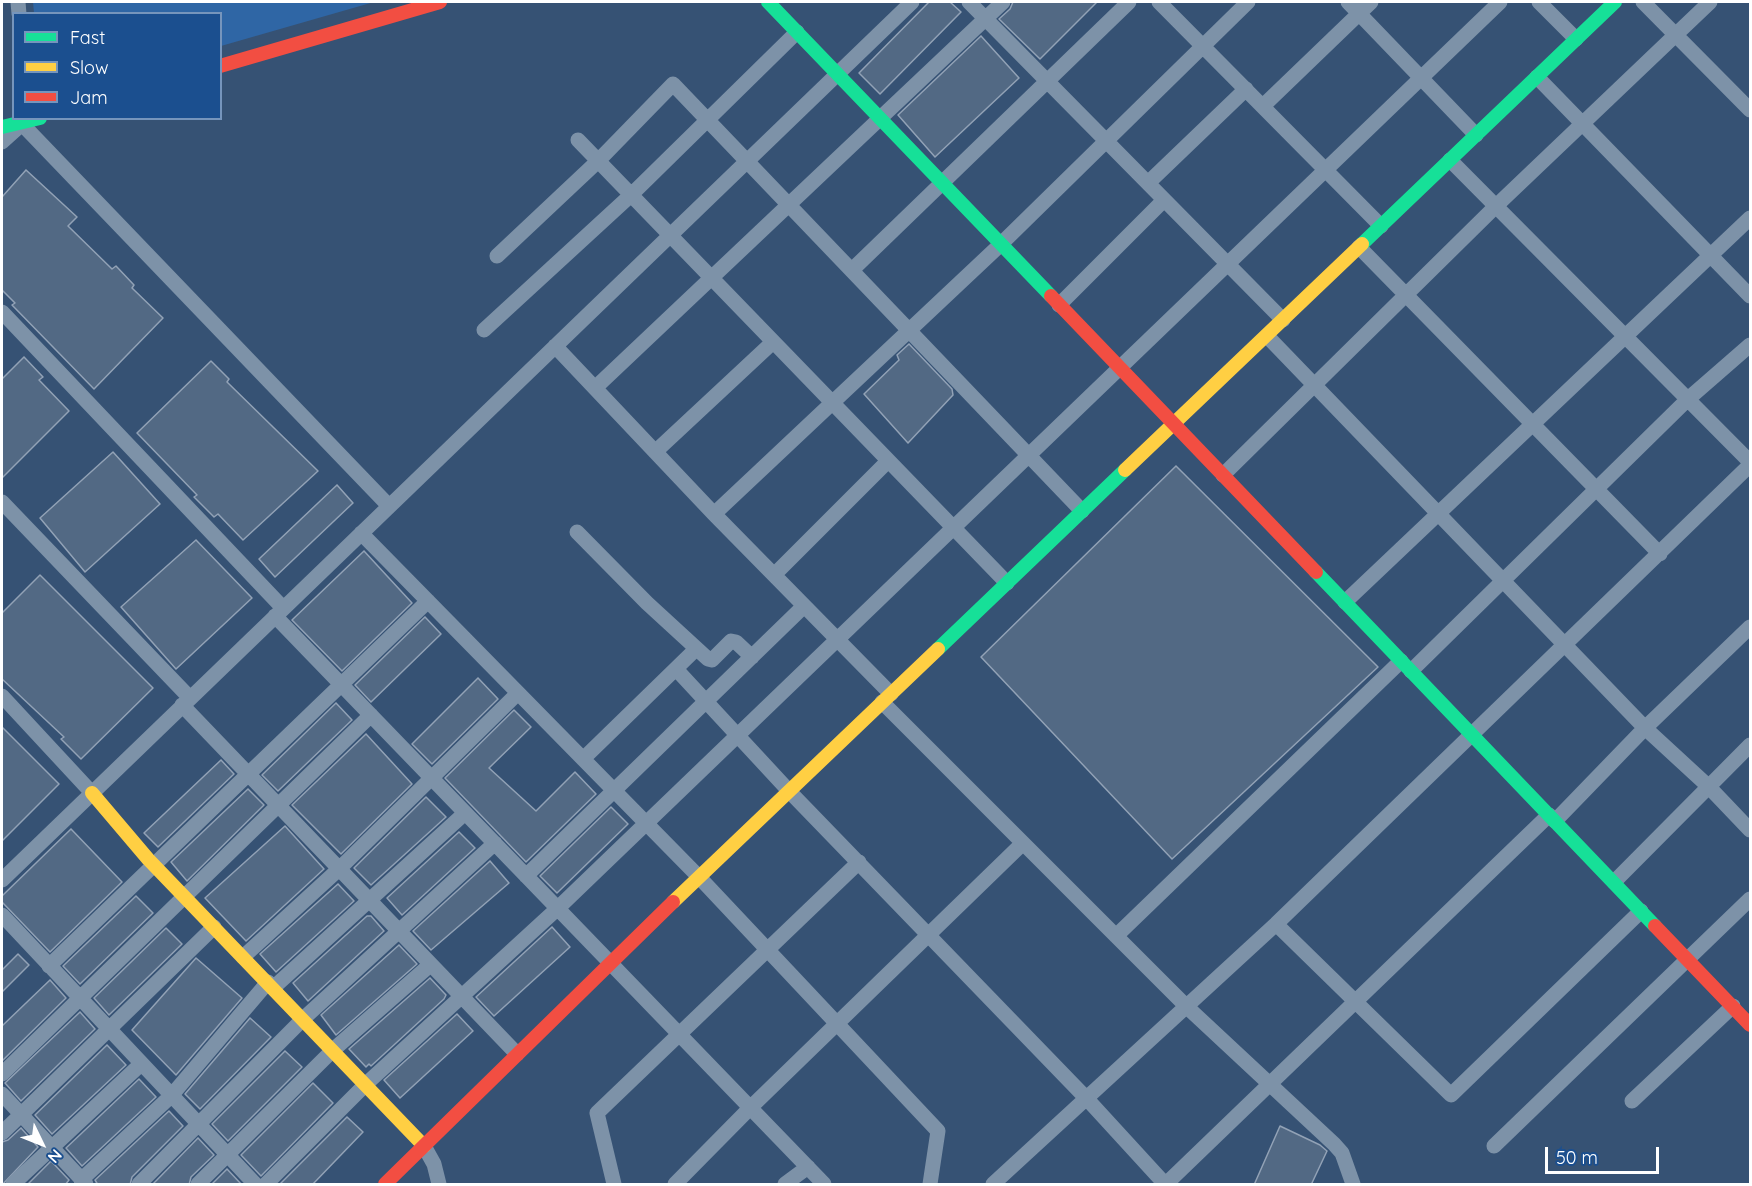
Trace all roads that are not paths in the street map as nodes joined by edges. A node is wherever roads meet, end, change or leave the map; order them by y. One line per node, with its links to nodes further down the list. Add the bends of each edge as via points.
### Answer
1 (440, 2): 22 (street)
2 (768, 2): 18 (street)
3 (912, 2): 23 (street)
4 (969, 2): 17 (street)
5 (1003, 2): 17 (street)
6 (1129, 2): 26 (street)
7 (1159, 2): 21 (street)
8 (1248, 2): 21 (street)
9 (1348, 2): 16 (street)
10 (1371, 2): 16 (street)
11 (1500, 2): 25 (street)
12 (1539, 2): 20 (street)
13 (1615, 2): 20 (street)
14 (1643, 2): 19 (street)
15 (1710, 2): 19 (street)
16 (1359, 13): 25 (street); 28 (street)
17 (986, 19): 26 (street); 30 (street)
18 (797, 32): 23 (street); 31 (street)
19 (1676, 34): 29 (street); 33 (street)
20 (1576, 39): 24 (street)
21 (1203, 46): 27 (street); 37 (street)
22 (222, 65)
23 (837, 74): 30 (street); 39 (street)
24 (1537, 77): 33 (street); 35 (street)
25 (1421, 78): 35 (street); 42 (street)
26 (1047, 81): 37 (street); 43 (street)
27 (1246, 89): 28 (street); 44 (street)
28 (1263, 106): 42 (street)
29 (1750, 110)
30 (880, 118): 43 (street); 47 (street)
31 (708, 120): 39 (street); 41 (street, via 673,84); 45 (street)
32 (21, 121): 34 (street); 38 (street); 85 (street)
33 (1582, 123): 48 (street); 54 (street)
34 (2, 127)
35 (1476, 135): 40 (street)
36 (578, 141): 41 (street)
37 (1106, 141): 44 (street); 52 (street)
38 (2, 142)
39 (747, 160): 47 (street); 51 (street)
40 (1450, 160): 48 (street); 50 (street)
41 (598, 161): 45 (street); 55 (street)
42 (1326, 170): 50 (street); 56 (street)
43 (942, 183): 52 (street); 57 (street)
44 (1148, 183): 46 (street)
45 (631, 195): 51 (street); 64 (street)
46 (1164, 200): 56 (street); 61 (street)
47 (789, 204): 57 (street); 58 (street)
48 (1496, 206): 59 (street); 67 (street)
49 (1750, 218): 54 (street)
50 (1381, 226): 53 (street)
51 (670, 235): 58 (street); 70 (street)
52 (1001, 244): 61 (street); 65 (street)
53 (1359, 247): 59 (street); 63 (street)
54 (1711, 255): 60 (street); 67 (street)
55 (497, 256)
56 (1228, 265): 63 (street); 71 (street)
57 (852, 270): 65 (street)
58 (711, 278): 68 (street); 73 (street)
59 (1408, 293): 72 (street); 76 (street)
60 (1750, 296)
61 (1059, 305): 71 (street)
62 (2, 312): 99 (street)
63 (1283, 320): 66 (street)
64 (484, 330)
65 (909, 330): 75 (street); 79 (street)
66 (1267, 336): 72 (street); 77 (street)
67 (1626, 336): 74 (street); 76 (street)
68 (773, 342): 75 (street); 78 (street)
69 (1750, 345): 74 (street)
70 (555, 346): 73 (street); 85 (street)
71 (1120, 369): 77 (street); 79 (street)
72 (1315, 385): 82 (street); 88 (street)
73 (595, 388): 78 (street)
74 (1688, 399): 81 (street); 83 (street)
75 (832, 403): 80 (street); 87 (street)
76 (1534, 423): 83 (street); 88 (street)
77 (1174, 424): 82 (street); 86 (street)
78 (655, 452): 87 (street)
79 (1029, 455): 86 (street); 89 (street)
80 (888, 461): 89 (street); 93 (street)
81 (1750, 464): 92 (street)
82 (1223, 475): 97 (street)
83 (1597, 488): 92 (street); 94 (street)
84 (2, 502): 111 (street)
85 (389, 506): 91 (street)
86 (1082, 511): 95 (street)
87 (714, 514): 93 (street)
88 (1438, 514): 94 (street); 97 (street)
89 (953, 527): 95 (street); 101 (street)
90 (577, 532): 103 (street)
91 (361, 533): 96 (street); 99 (street)
92 (1660, 554): 102 (street)
93 (774, 575): 98 (street)
94 (1504, 581): 102 (street); 105 (street)
95 (1007, 583): 110 (street)
96 (428, 601): 107 (street); 108 (street)
97 (1345, 602): 105 (street)
98 (804, 606): 101 (street); 104 (street)
99 (279, 612): 107 (street); 111 (street)
100 (1750, 627): 114 (street)
101 (836, 638): 110 (street); 115 (street)
102 (1566, 646): 114 (street); 116 (street)
103 (696, 649): 104 (street, via 711,660 731,641); 106 (street)
104 (752, 657): 112 (street)
105 (1406, 666): 116 (street); 149 (street)
106 (676, 669): 112 (street); 118 (street)
107 (340, 684): 113 (street); 119 (street)
108 (518, 693): 118 (street); 120 (street)
109 (2, 696): 124 (street)
110 (886, 698): 123 (street); 131 (street)
111 (186, 702): 119 (street); 124 (street)
112 (705, 702): 115 (street); 122 (street)
113 (371, 715): 120 (street); 125 (street)
114 (1645, 728): 121 (street); 127 (street)
115 (736, 735): 123 (street); 128 (street)
116 (1473, 736): 127 (street); 145 (street)
117 (1750, 745): 121 (street)
118 (583, 759): 122 (street)
119 (247, 773): 125 (street); 133 (street)
120 (432, 779): 126 (street); 134 (street)
121 (1708, 786): 129 (street); 138 (street)
122 (614, 790): 128 (street); 135 (street)
123 (789, 791): 132 (street); 136 (street)
124 (92, 793): 133 (street); 137 (street)
125 (278, 806): 134 (street); 139 (street)
126 (465, 813): 130 (street); 141 (street)
127 (1552, 818): 138 (street); 159 (street)
128 (646, 823): 136 (street); 142 (street)
129 (1750, 830)
130 (495, 843): 135 (street); 147 (street)
131 (1023, 843): 148 (street); 149 (street)
132 (858, 862): 148 (street); 150 (street)
133 (154, 864): 139 (street); 155 (street)
134 (339, 869): 141 (street); 151 (street)
135 (526, 876): 142 (street)
136 (699, 877): 150 (street); 153 (street)
137 (2, 880)
138 (1614, 882): 143 (street)
139 (184, 896): 146 (street); 158 (street)
140 (1750, 899): 152 (street)
141 (369, 901): 147 (street); 156 (street)
142 (558, 908): 153 (street); 157 (street)
143 (1641, 910): 152 (street); 159 (street, via 1451,1095)
144 (2, 915): 155 (street)
145 (1276, 924): 159 (street); 161 (street)
146 (214, 927): 151 (street); 165 (street)
147 (398, 931): 154 (street); 162 (street)
148 (929, 936): 163 (street); 175 (street)
149 (1116, 936): 161 (street)
150 (768, 949): 163 (street); 166 (street)
151 (243, 957): 156 (street)
152 (1687, 958): 160 (street); 182 (street)
153 (610, 962): 166 (street); 168 (street)
154 (429, 964): 157 (street); 167 (street)
155 (50, 966): 158 (street)
156 (270, 985): 162 (street); 174 (street)
157 (460, 997): 168 (street); 171 (street)
158 (80, 998): 165 (street); 170 (street)
159 (1356, 1001): 172 (street)
160 (1733, 1006): 164 (street); 176 (street)
161 (1187, 1007): 172 (street); 175 (street)
162 (303, 1019): 167 (street); 179 (street)
163 (838, 1024): 177 (street); 198 (street, via 938,1131)
164 (1750, 1025)
165 (109, 1030): 169 (street); 178 (street)
166 (679, 1034): 177 (street); 194 (street, via 597,1113)
167 (333, 1050): 171 (street); 184 (street)
168 (518, 1054): 181 (street)
169 (141, 1064): 174 (street); 183 (street)
170 (2, 1074)
171 (366, 1084): 181 (street); 191 (street)
172 (1270, 1086): 200 (street); 201 (street, via 1342,1153)
173 (2, 1094): 178 (street)
174 (171, 1096): 179 (street); 186 (street)
175 (1088, 1100): 199 (street); 200 (street)
176 (1632, 1101)
177 (750, 1108): 185 (street); 195 (street)
178 (21, 1114): 180 (street); 183 (street)
179 (200, 1126): 184 (street); 188 (street)
180 (2, 1133)
181 (424, 1146): 192 (street); 193 (street)
182 (1494, 1146)
183 (51, 1148): 186 (street); 187 (street)
184 (228, 1155): 189 (street); 190 (street)
185 (808, 1167): 196 (street); 197 (street)
186 (83, 1182)
187 (13, 1185)
188 (140, 1185)
189 (198, 1185)
190 (255, 1185)
191 (266, 1185)
192 (385, 1185)
193 (439, 1185)
194 (614, 1185)
195 (675, 1185)
196 (785, 1185)
197 (824, 1185)
198 (930, 1185)
199 (993, 1185)
200 (1165, 1185)
201 (1353, 1185)

